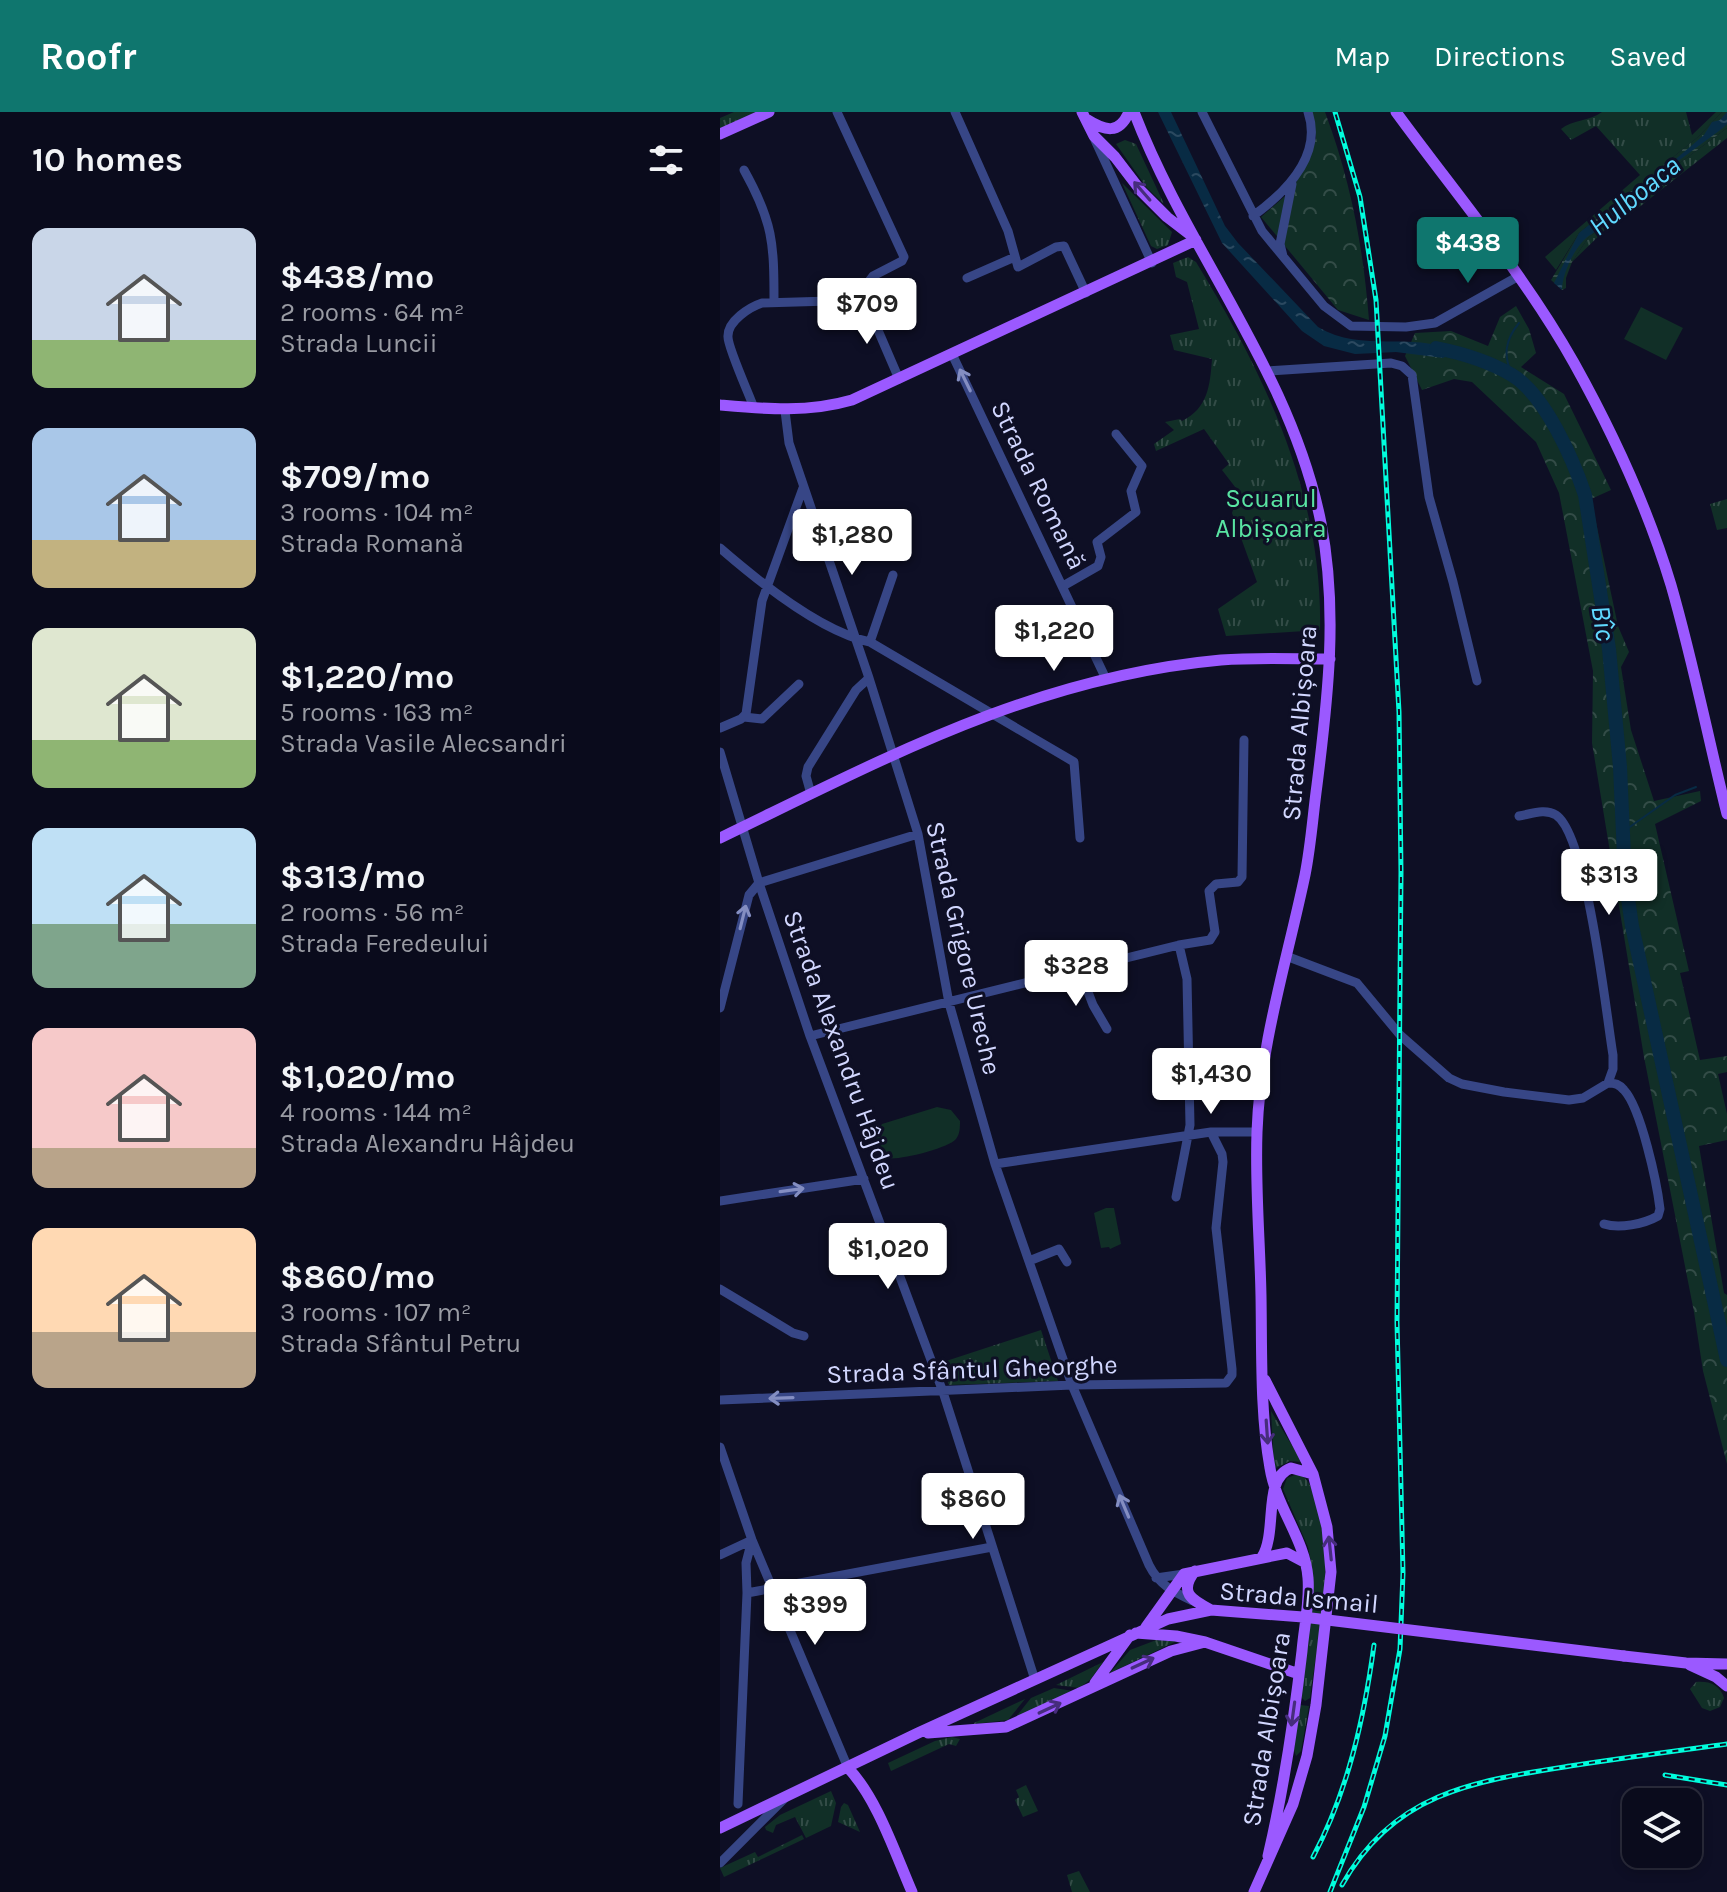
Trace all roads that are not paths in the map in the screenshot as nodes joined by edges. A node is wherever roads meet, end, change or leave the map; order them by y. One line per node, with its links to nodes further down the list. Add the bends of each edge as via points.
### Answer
1 (769, 112): 9 (main road)
2 (837, 112): 21 (street, via 904,257 867,281)
3 (955, 112): 16 (street)
4 (1132, 112): 8 (main road, via 1114,130); 14 (main road, Strada Albișoara)
5 (1202, 112): 13 (street)
6 (1308, 112): 12 (street, via 1312,141)
7 (1396, 112): 18 (main road)
8 (1084, 115): 10 (main road)
9 (720, 134)
10 (1094, 136): 14 (main road, one-way to 10, via 1154,204); 17 (street)
11 (744, 170): 22 (street, via 772,233)
12 (1292, 180): 13 (street); 15 (street, via 1280,244)
13 (1253, 216): 15 (street)
14 (1196, 240): 17 (main road); 24 (main road, Strada Albișoara)
15 (1284, 259): 18 (street, via 1334,315 1351,326 1367,328 1435,323)
16 (1017, 262): 19 (street); 20 (street, via 1064,246)
17 (1152, 263): 20 (main road)
18 (1517, 277): 49 (main road, via 1574,362 1648,524 1670,582)
19 (967, 278)
20 (1086, 293): 23 (main road)
21 (865, 300): 22 (street); 25 (street)
22 (774, 301): 27 (street, via 748,309 728,332)
23 (952, 354): 25 (main road); 33 (street, Strada Romană, one-way to 23)
24 (1268, 371): 37 (main road, Strada Albișoara, via 1292,426 1321,523 1331,610); 40 (street, via 1391,363 1412,375 1429,497)
25 (899, 379): 28 (main road, via 831,406)
26 (720, 405): 27 (main road)
27 (754, 408): 28 (main road)
28 (785, 411): 30 (street, Strada Grigore Ureche)
29 (1116, 434): 33 (street, via 1142,466 1131,491 1136,512 1097,542 1098,566)
30 (803, 488): 34 (street); 35 (street, Strada Grigore Ureche)
31 (720, 548): 34 (street)
32 (893, 575): 36 (street)
33 (1063, 586): 39 (street, Strada Romană)
34 (766, 588): 35 (street); 43 (street)
35 (854, 639): 36 (street); 38 (street, Strada Grigore Ureche)
36 (870, 642): 42 (street)
37 (1330, 659): 39 (main road, via 1218,660); 57 (main road, Strada Albișoara, via 1306,868)
38 (869, 678): 47 (street, Strada Grigore Ureche); 48 (street, via 812,759 806,776)
39 (1106, 679): 42 (main road)
40 (1477, 681)
41 (799, 684): 43 (street, via 762,719)
42 (991, 712): 47 (main road); 54 (street, via 1074,762)
43 (744, 717): 44 (street)
44 (720, 728)
45 (1244, 740): 56 (street, via 1242,877 1209,891 1215,932 1210,940)
46 (720, 752): 51 (street, Strada Alexandru Hâjdeu)
47 (892, 755): 48 (main road); 52 (street, Strada Grigore Ureche)
48 (811, 794): 51 (main road)
49 (1727, 814)
50 (1519, 816): 63 (street, via 1544,811 1558,816 1580,870 1592,913 1613,1055)
51 (742, 827): 53 (main road); 55 (street, Strada Alexandru Hâjdeu)
52 (918, 834): 55 (street); 59 (street, Strada Grigore Ureche)
53 (720, 838)
54 (1080, 838)
55 (759, 883): 60 (street, one-way to 55, via 749,895); 62 (street, Strada Alexandru Hâjdeu)
56 (1179, 945): 58 (street); 66 (street, via 1187,979)
57 (1286, 956): 63 (street, via 1357,983 1400,1035 1462,1084 1569,1100); 65 (main road, Strada Albișoara, via 1265,1043)
58 (1080, 971): 59 (street); 61 (street)
59 (949, 1003): 62 (street); 67 (street, Strada Grigore Ureche)
60 (720, 1008)
61 (1107, 1029)
62 (810, 1036): 68 (street, Strada Alexandru Hâjdeu)
63 (1608, 1083): 71 (street, via 1618,1084 1631,1100 1660,1209 1649,1220)
64 (1211, 1132): 65 (street); 66 (street); 77 (street, Strada Sfântul Gheorghe, via 1223,1162 1216,1228 1230,1379)
65 (1257, 1132): 76 (main road, Strada Albișoara)
66 (1188, 1136): 67 (street); 69 (street)
67 (995, 1164): 72 (street, Strada Grigore Ureche)
68 (864, 1179): 70 (street, one-way to 68); 78 (street, Strada Alexandru Hâjdeu)
69 (1176, 1197)
70 (720, 1201)
71 (1604, 1224)
72 (1029, 1261): 73 (street, via 1059,1249); 77 (street, Strada Grigore Ureche)
73 (1067, 1262)
74 (720, 1289): 75 (street)
75 (804, 1336)
76 (1263, 1376): 81 (main road, Strada Albișoara); 82 (main road, Strada Albișoara, one-way to 82)
77 (1072, 1385): 78 (street, Strada Sfântul Gheorghe); 89 (street, Strada Grigore Ureche, one-way to 77)
78 (943, 1392): 79 (street, Strada Sfântul Gheorghe, one-way to 79); 84 (street, Strada Alexandru Hâjdeu)
79 (720, 1400)
80 (720, 1447): 83 (street)
81 (1313, 1474): 82 (main road, via 1291,1468); 104 (main road, Strada Albișoara, one-way to 81, via 1331,1572 1327,1527)
82 (1274, 1487): 86 (main road, via 1271,1536); 87 (main road, Strada Albișoara)
83 (752, 1540): 85 (street); 90 (street); 92 (street)
84 (992, 1547): 90 (street); 99 (street, Strada Alexandru Hâjdeu)
85 (720, 1555)
86 (1262, 1557): 87 (main road, via 1287,1553); 88 (main road)
87 (1305, 1562): 98 (main road, Strada Albișoara, via 1308,1591)
88 (1189, 1573): 89 (street); 91 (main road); 93 (main road, via 1186,1587)
89 (1156, 1578): 91 (street, Strada Grigore Ureche)
90 (773, 1589): 92 (street); 105 (street)
91 (1170, 1590): 93 (street, Strada Grigore Ureche); 94 (main road)
92 (747, 1593): 107 (street)
93 (1195, 1606): 94 (main road, Strada Ismail); 95 (main road, via 1186,1630); 96 (main road, Strada Ismail, bridge)
94 (1137, 1632): 95 (main road); 99 (main road, Strada Ismail); 100 (main road)
95 (1205, 1642): 98 (main road); 100 (main road, one-way to 95)
96 (1686, 1663): 97 (main road, Strada Ismail); 101 (main road)
97 (1727, 1664)
98 (1299, 1674): 103 (main road, Strada Albișoara, one-way to 103)
99 (1035, 1680): 102 (main road, Strada Ismail)
100 (1092, 1686): 102 (main road, one-way to 100, via 1006,1727)
101 (1727, 1686)
102 (918, 1733): 105 (main road, Strada Ismail)
103 (1288, 1755): 104 (main road, via 1299,1761); 109 (main road, Strada Albișoara)
104 (1307, 1756): 109 (main road, Strada Albișoara, via 1293,1804)
105 (848, 1768): 106 (main road, Strada Ismail); 111 (main road, via 859,1779)
106 (786, 1798): 108 (main road, Strada Ismail); 110 (street)
107 (738, 1804)
108 (720, 1828)
109 (1268, 1856): 112 (main road, Strada Albișoara)
110 (720, 1863)
111 (912, 1892)
112 (1254, 1892)

